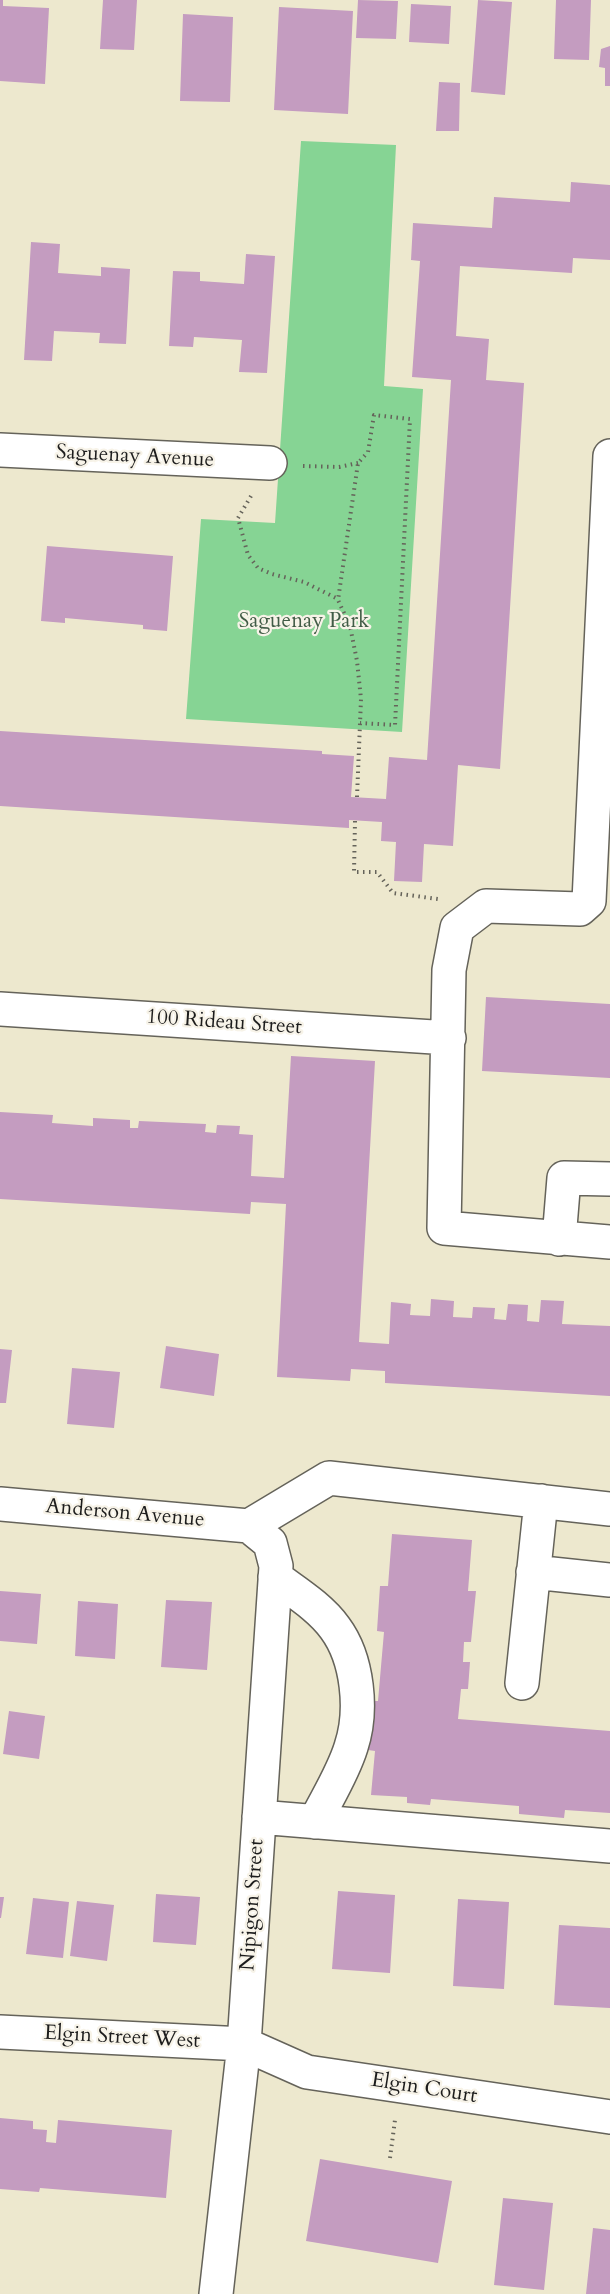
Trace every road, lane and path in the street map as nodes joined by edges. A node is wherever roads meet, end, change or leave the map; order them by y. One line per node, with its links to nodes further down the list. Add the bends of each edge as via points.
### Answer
1 (0, 450): 3 (street, Saguenay Avenue)
2 (610, 456): 9 (street, via 589,901 580,909)
3 (270, 463): 4 (path, via 339,467); 5 (path, via 238,518 248,555 258,568 304,582)
4 (358, 463): 5 (path); 6 (path, via 368,452 374,415 410,419 395,725)
5 (338, 600): 6 (path, via 350,626 357,661)
6 (360, 723): 7 (path)
7 (357, 797)
8 (355, 821): 9 (path, via 354,872 377,872 393,893)
9 (486, 906): 11 (street, via 457,928 448,970)
10 (0, 1009): 11 (street, 100 Rideau Street)
11 (449, 1038): 13 (street, via 444,1228)
12 (610, 1179): 13 (street, via 564,1179)
13 (560, 1239): 14 (street)
14 (610, 1242)
15 (541, 1501): 17 (street); 18 (street, via 329,1478); 19 (street)
16 (0, 1504): 18 (street, Anderson Avenue)
17 (610, 1509)
18 (249, 1526): 20 (street, Nipigon Street, via 270,1543)
19 (533, 1572): 21 (street); 22 (street)
20 (275, 1577): 23 (street, Nipigon Street); 24 (street, via 308,1601 335,1628 349,1656 357,1689 358,1715 351,1747)
21 (610, 1580)
22 (522, 1683)
23 (259, 1818): 24 (street); 27 (street, Nipigon Street)
24 (315, 1822): 25 (street)
25 (610, 1846)
26 (0, 2032): 27 (street, Elgin Street West)
27 (244, 2044): 28 (street, Elgin Court, via 307,2072); 29 (street, Nipigon Street)
28 (610, 2117)
29 (216, 2294)

